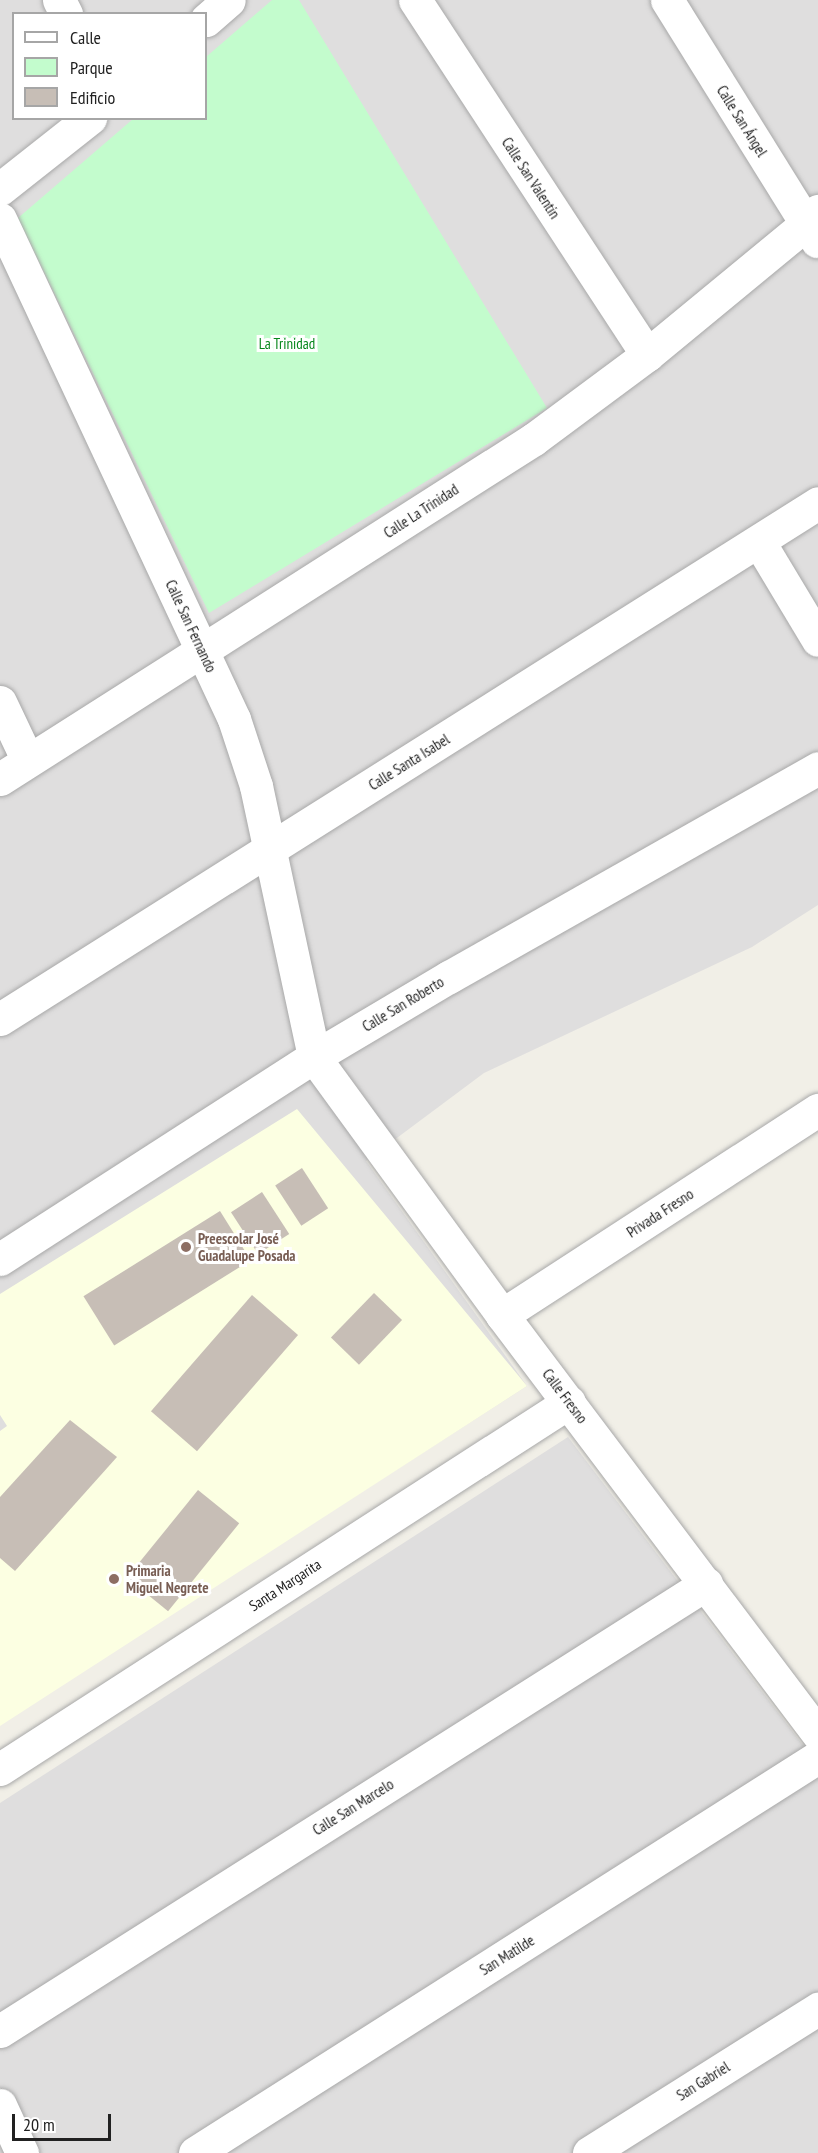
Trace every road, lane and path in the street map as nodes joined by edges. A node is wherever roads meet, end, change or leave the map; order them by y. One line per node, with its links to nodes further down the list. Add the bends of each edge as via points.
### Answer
1 (229, 0): 4 (street)
2 (415, 0): 9 (street, Calle San Valentín)
3 (667, 0): 8 (street, Calle San Ángel)
4 (207, 20)
5 (87, 120): 6 (street)
6 (0, 189)
7 (0, 219): 13 (street, Calle San Fernando)
8 (814, 226): 9 (street, Calle La Trinidad)
9 (647, 355): 13 (street, Calle La Trinidad, via 534,439)
10 (818, 503): 11 (street, Calle Santa Isabel)
11 (759, 542): 12 (street); 18 (street, Calle Santa Isabel)
12 (818, 640)
13 (202, 650): 15 (street, Calle La Trinidad); 18 (street, Calle San Fernando, via 238,730)
14 (0, 702): 15 (street)
15 (28, 761): 17 (street, Calle La Trinidad)
16 (818, 768): 20 (street, Calle San Roberto)
17 (0, 778)
18 (270, 850): 19 (street, Calle Santa Isabel); 20 (street, Calle San Fernando)
19 (0, 1019)
20 (314, 1057): 22 (street, Calle San Roberto); 23 (street, Calle Fresno)
21 (818, 1110): 23 (street, Privada Fresno)
22 (0, 1259)
23 (502, 1315): 24 (street, Calle Fresno)
24 (569, 1402): 25 (street, Calle Fresno); 28 (street, Santa Margarita)
25 (706, 1584): 26 (street, Calle Fresno); 30 (street, Calle San Marcelo)
26 (818, 1734)
27 (818, 1757): 33 (street, San Matilde)
28 (0, 1769)
29 (818, 2009): 34 (street, San Gabriel)
30 (0, 2031)
31 (0, 2104): 32 (street)
32 (22, 2153)
33 (195, 2153)
34 (589, 2153)

